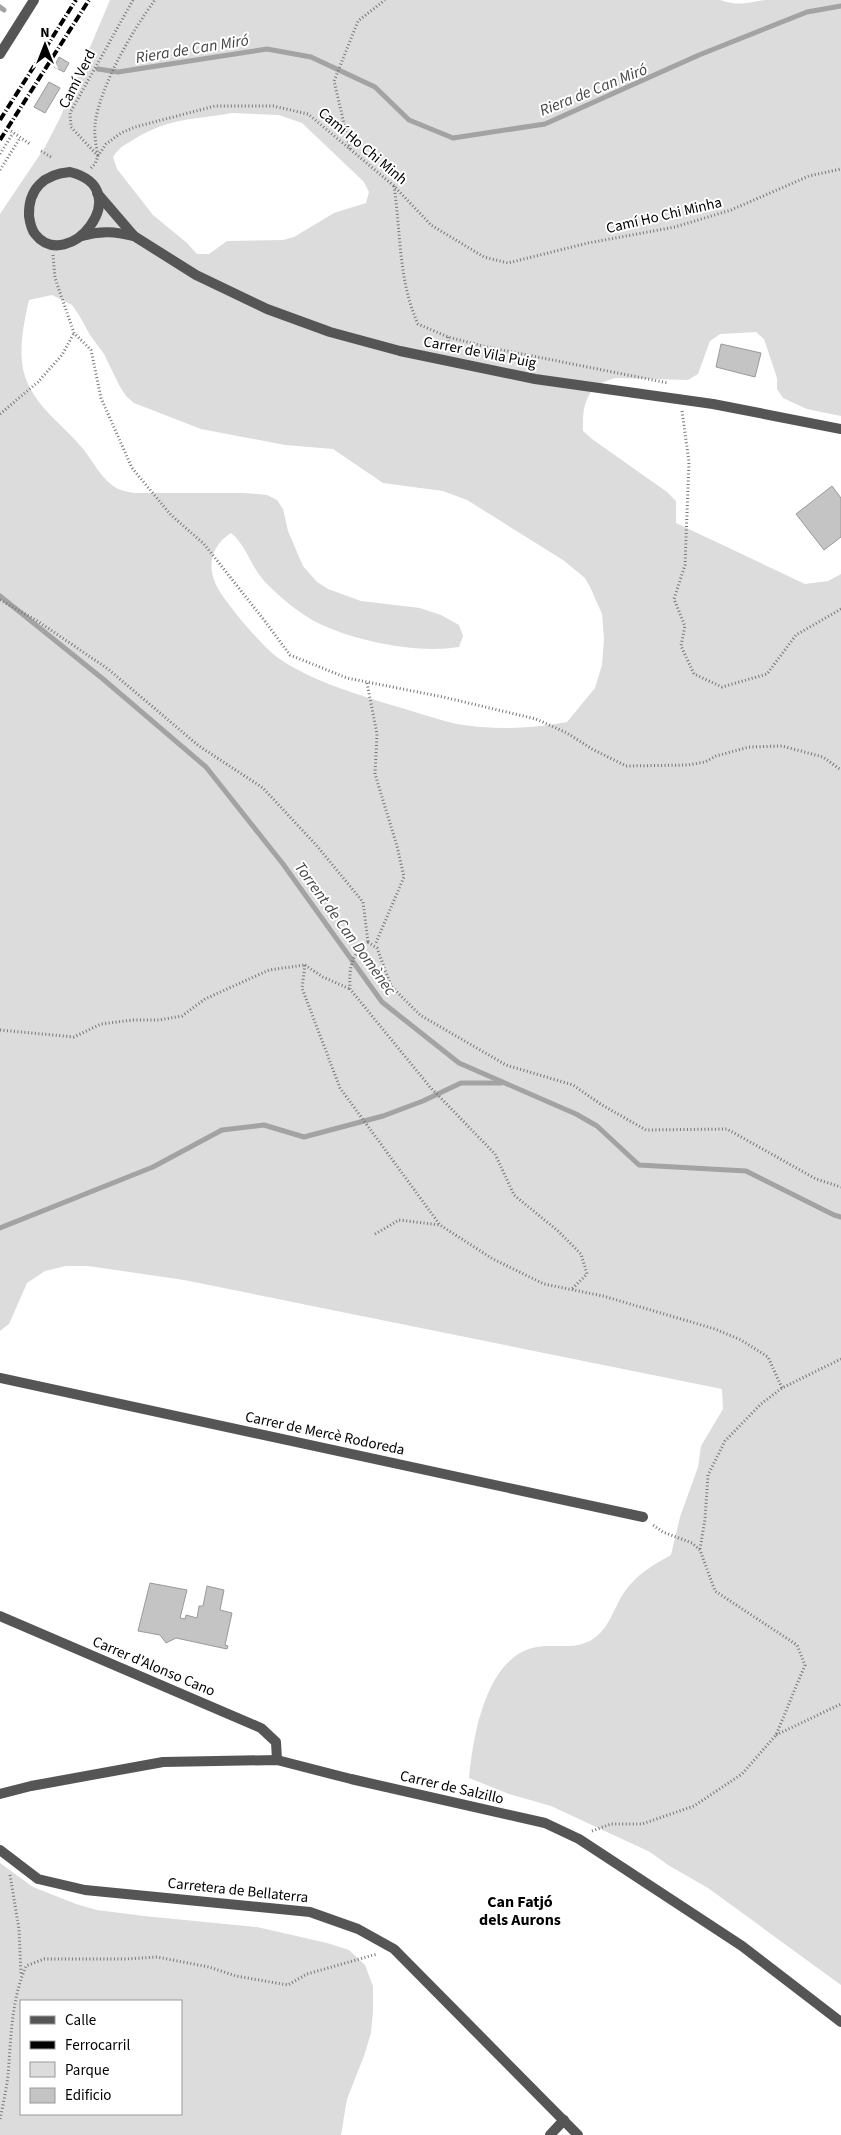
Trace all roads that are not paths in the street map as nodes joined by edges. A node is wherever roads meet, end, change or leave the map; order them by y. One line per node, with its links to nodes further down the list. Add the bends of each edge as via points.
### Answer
1 (34, 0): 2 (street)
2 (0, 54)
3 (97, 193): 4 (street, via 97,216); 4 (street, via 83,175 70,172 47,177 31,197 30,222 40,240 52,245 65,244); 5 (street, Carrer de Vila Puig)
4 (82, 236): 5 (street, Carrer de Vila Puig, via 113,231)
5 (134, 236): 6 (street, Carrer de Vila Puig, via 196,275 268,309 330,332 477,368 732,408)
6 (841, 429)
7 (1, 1382): 8 (street, Carrer de Mercè Rodoreda)
8 (643, 1517)
9 (0, 1616): 10 (street, Carrer d'Alonso Cano, via 261,1728 276,1742)
10 (277, 1760): 11 (street, Carrer de Salzillo, via 163,1762); 13 (street, Carrer de Salzillo, via 545,1823 579,1839 742,1946)
11 (0, 1794)
12 (3, 1852): 14 (street, Carretera de Bellaterra, via 38,1879 85,1890 310,1912 358,1928 394,1949)
13 (841, 2022)
14 (564, 2120): 15 (street); 16 (street, Carretera de Bellaterra)
15 (550, 2135)
16 (578, 2135)

